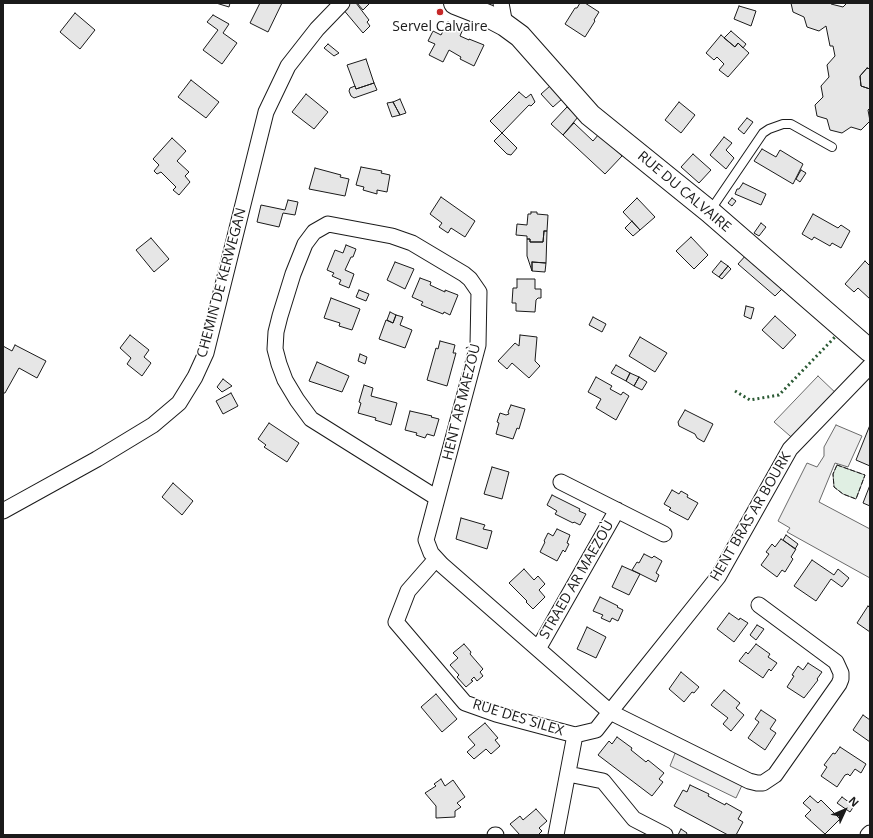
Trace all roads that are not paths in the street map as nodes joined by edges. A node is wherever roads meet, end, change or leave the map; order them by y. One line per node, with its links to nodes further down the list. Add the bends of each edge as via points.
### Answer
1 (342, 3): 12 (street, CHEMIN DE KERWEGAN, via 317,29 288,66 266,112 206,353 195,378 179,402 153,425)
2 (455, 3): 4 (street, RUE DU CALVAIRE, via 477,10)
3 (501, 3): 4 (street)
4 (505, 25): 6 (street, RUE DU CALVAIRE, via 520,36 590,115)
5 (832, 147): 6 (lane, via 791,124 769,128 763,133)
6 (710, 212): 7 (street, RUE DU CALVAIRE)
7 (870, 351)
8 (870, 366): 17 (street, HENT BRAS AR BOURK, via 790,449 718,577)
9 (561, 482): 11 (street, STRAED AR MAEZOÙ)
10 (437, 498): 10 (street, HENT AR MAEZOÙ, via 311,419 285,380 275,349 280,316 305,244 314,232 328,224 392,236 412,243 464,274 479,292 478,345); 14 (street, HENT AR MAEZOÙ, via 426,540)
11 (616, 510): 13 (street, STRAED AR MAEZOÙ); 16 (street, STRAED AR MAEZOÙ)
12 (3, 511)
13 (664, 534)
14 (436, 560): 16 (street, HENT AR MAEZOÙ); 18 (street, RUE DES SILEX, via 408,591 396,622 465,703)
15 (759, 605): 17 (street, HENT AR MAEZOÙ, via 836,662 841,673 839,684 769,779 763,783 749,782)
16 (538, 649): 17 (street, HENT AR MAEZOÙ)
17 (610, 712): 18 (street, HENT BRAS AR BOURK, via 596,730)
18 (575, 735): 19 (street, RUE DES SILEX)
19 (568, 774): 20 (street, RUE DES SILEX); 21 (street, via 603,781 634,819)
20 (556, 835)
21 (665, 835)

